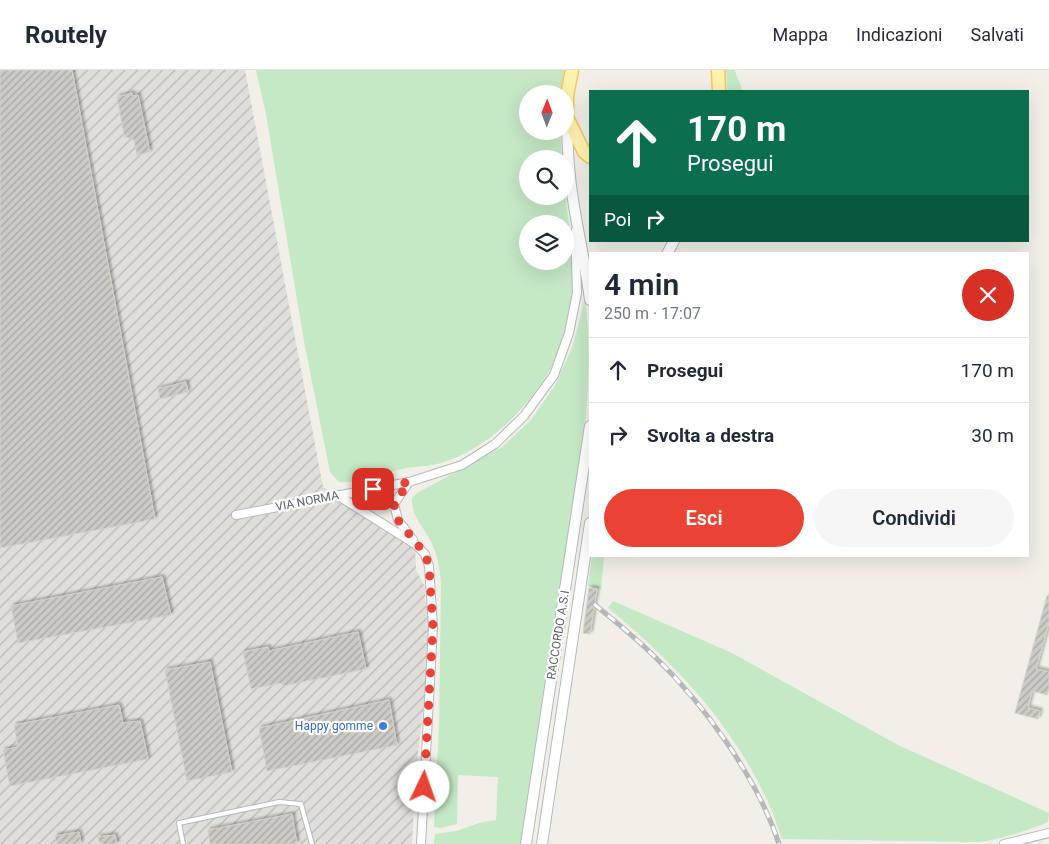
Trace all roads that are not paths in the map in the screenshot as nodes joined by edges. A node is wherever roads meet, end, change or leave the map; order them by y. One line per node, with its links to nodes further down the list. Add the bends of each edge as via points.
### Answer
1 (572, 70): 3 (main road)
2 (718, 70): 4 (main road)
3 (569, 85)
4 (719, 90)
5 (574, 131): 7 (main road)
6 (567, 140): 8 (street)
7 (589, 156)
8 (574, 206): 9 (street); 11 (street, VIA NORMA, via 577,293 570,333 554,375 524,416 495,444 462,465)
9 (589, 291)
10 (589, 433): 20 (street, RACCORDO A.S.I)
11 (409, 482): 12 (street, VIA NORMA); 15 (street, via 394,504 398,520)
12 (337, 495): 13 (street, VIA NORMA); 15 (street)
13 (236, 515)
14 (589, 530): 21 (street, RACCORDO A.S.I)
15 (415, 544): 19 (street, via 425,554 429,566 433,627)
16 (1049, 833): 22 (street)
17 (183, 844): 18 (lane, via 179,823 279,802 301,804)
18 (312, 844)
19 (421, 844)
20 (526, 844)
21 (542, 844)
22 (1004, 844)

